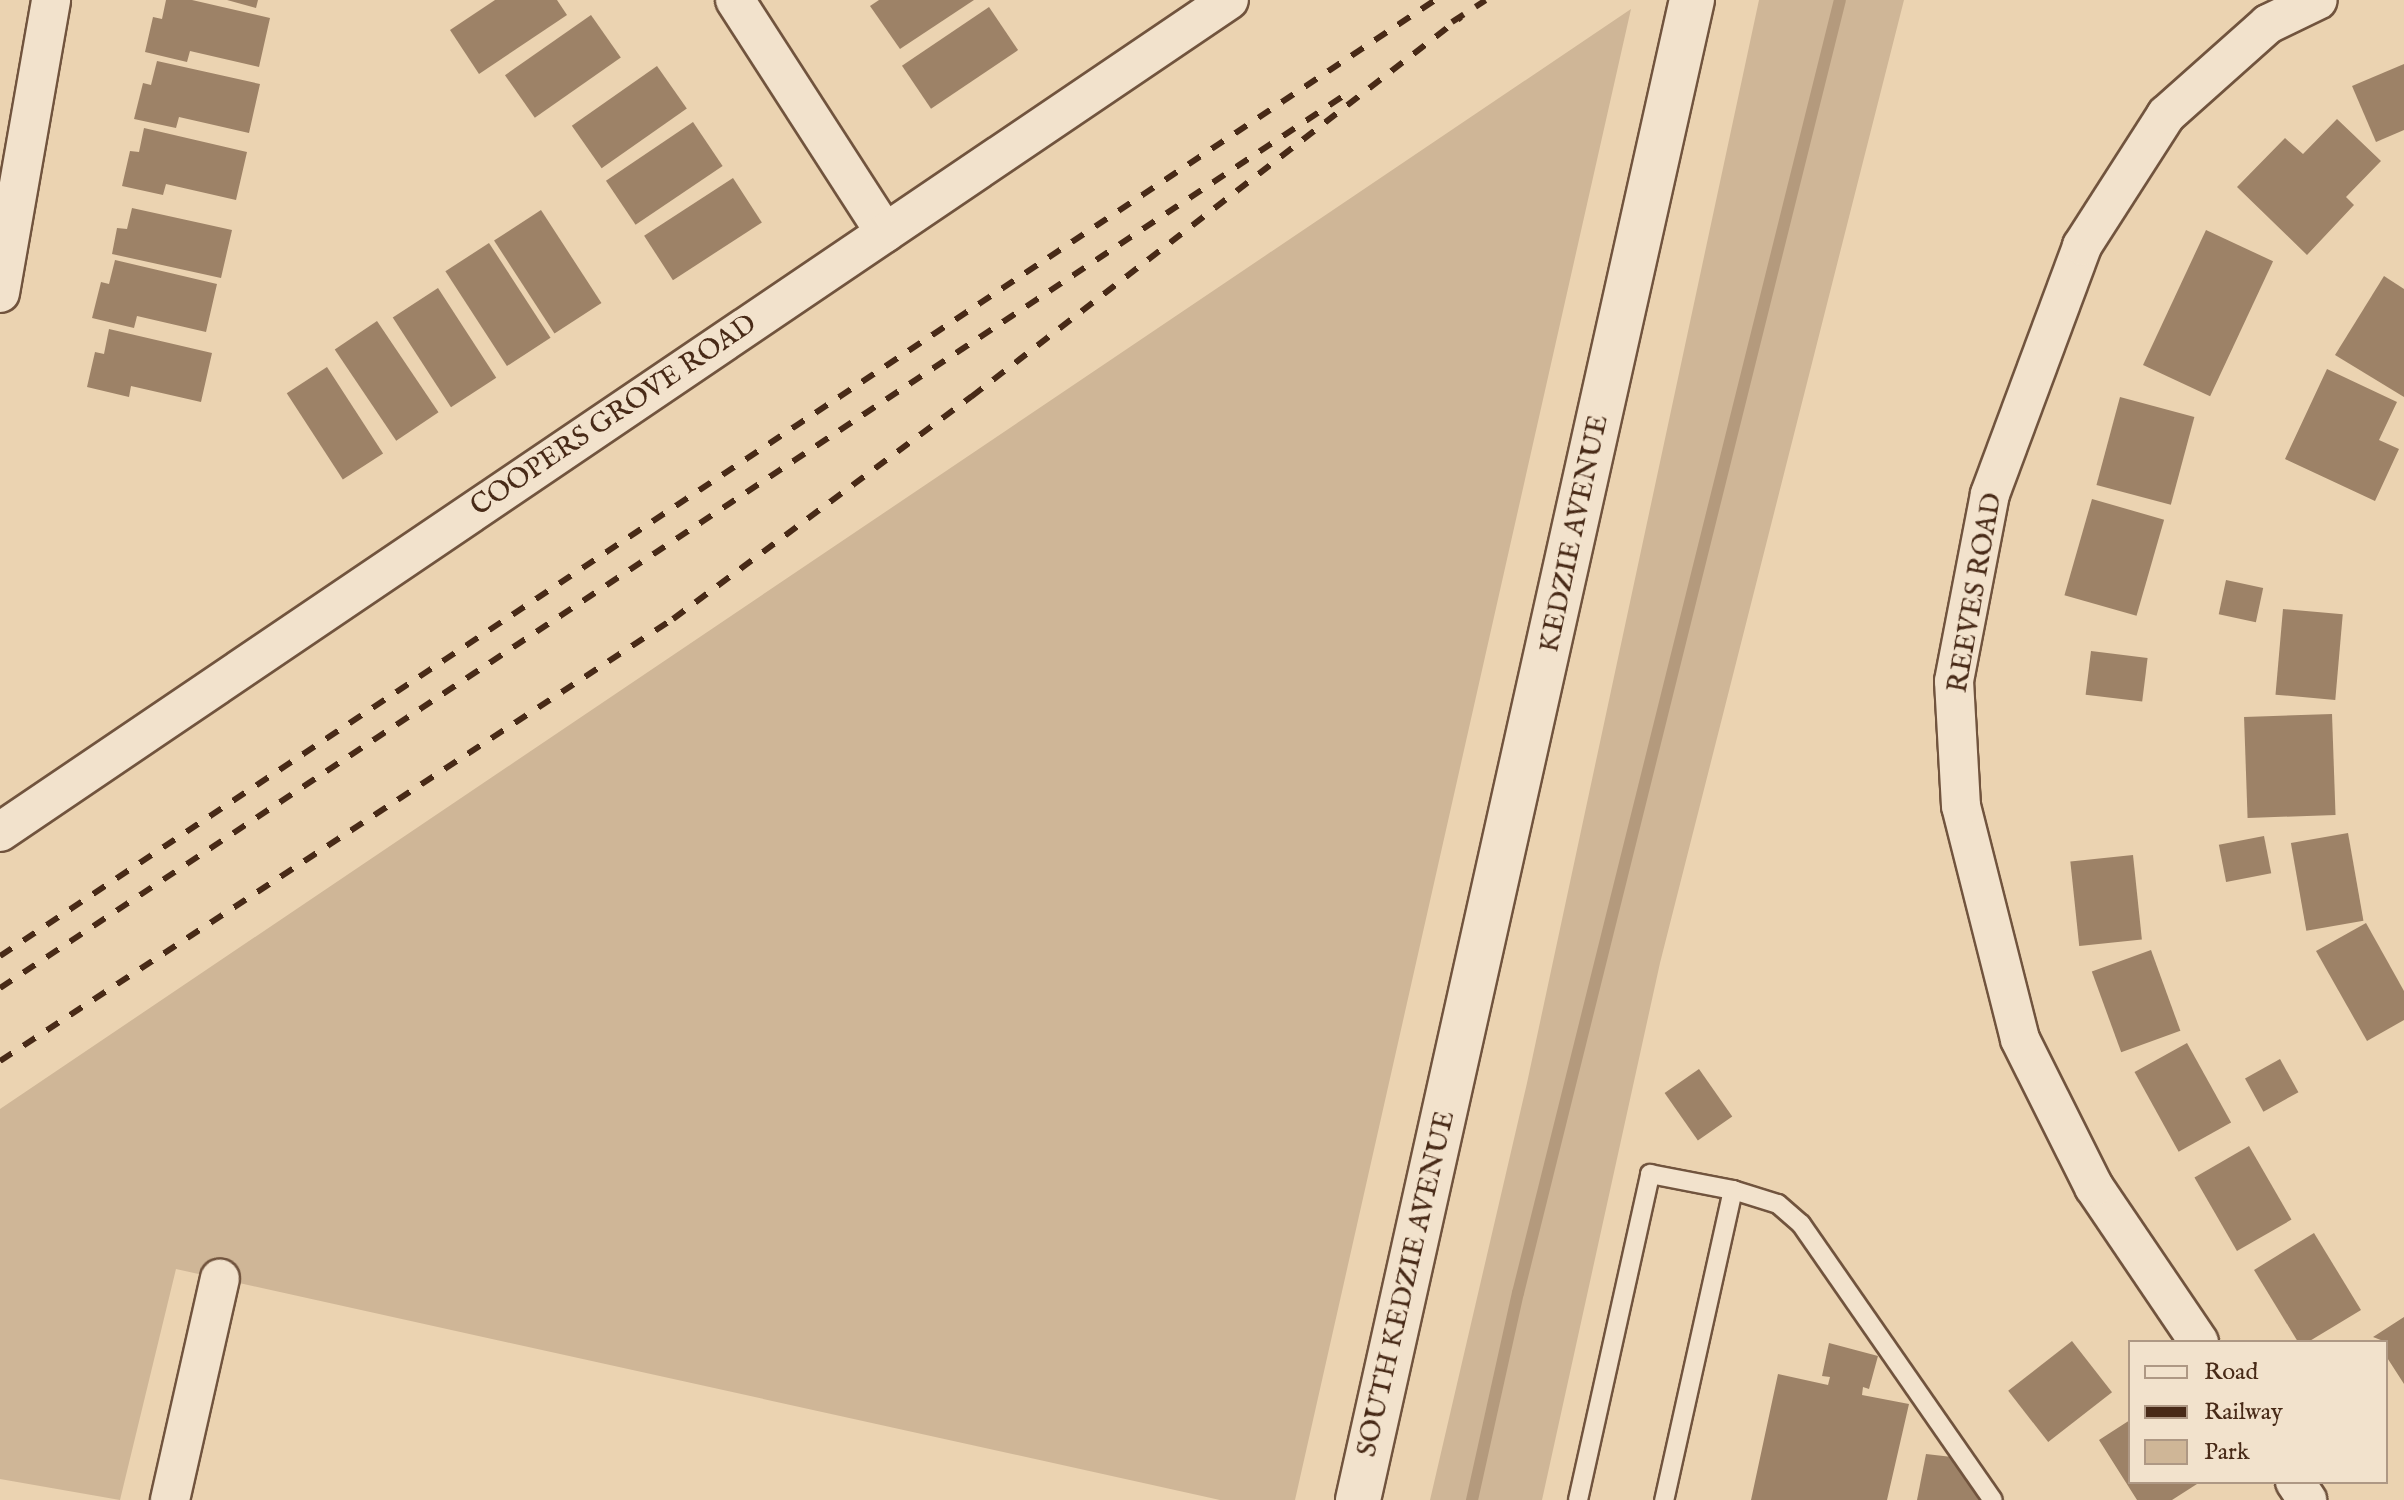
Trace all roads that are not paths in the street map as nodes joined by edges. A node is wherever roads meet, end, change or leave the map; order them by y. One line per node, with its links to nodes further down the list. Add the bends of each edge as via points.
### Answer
1 (51, 0): 7 (street)
2 (735, 0): 6 (street)
3 (1229, 0): 6 (street, COOPERS GROVE ROAD)
4 (1692, 0): 9 (main road, KEDZIE AVENUE)
5 (2318, 0): 12 (street, REEVES ROAD, via 2268,24 2166,115 2082,246 1990,494 1954,681 1961,806 2020,1039 2094,1187)
6 (885, 233): 8 (street, COOPERS GROVE ROAD)
7 (0, 293)
8 (0, 832)
9 (1457, 1067): 14 (main road, SOUTH KEDZIE AVENUE)
10 (1733, 1190): 15 (lane, via 1650,1174); 16 (lane); 17 (lane, via 1778,1204 1801,1224)
11 (220, 1279): 13 (street)
12 (2198, 1340)
13 (170, 1500)
14 (1358, 1500)
15 (1578, 1500)
16 (1664, 1500)
17 (1993, 1500)

